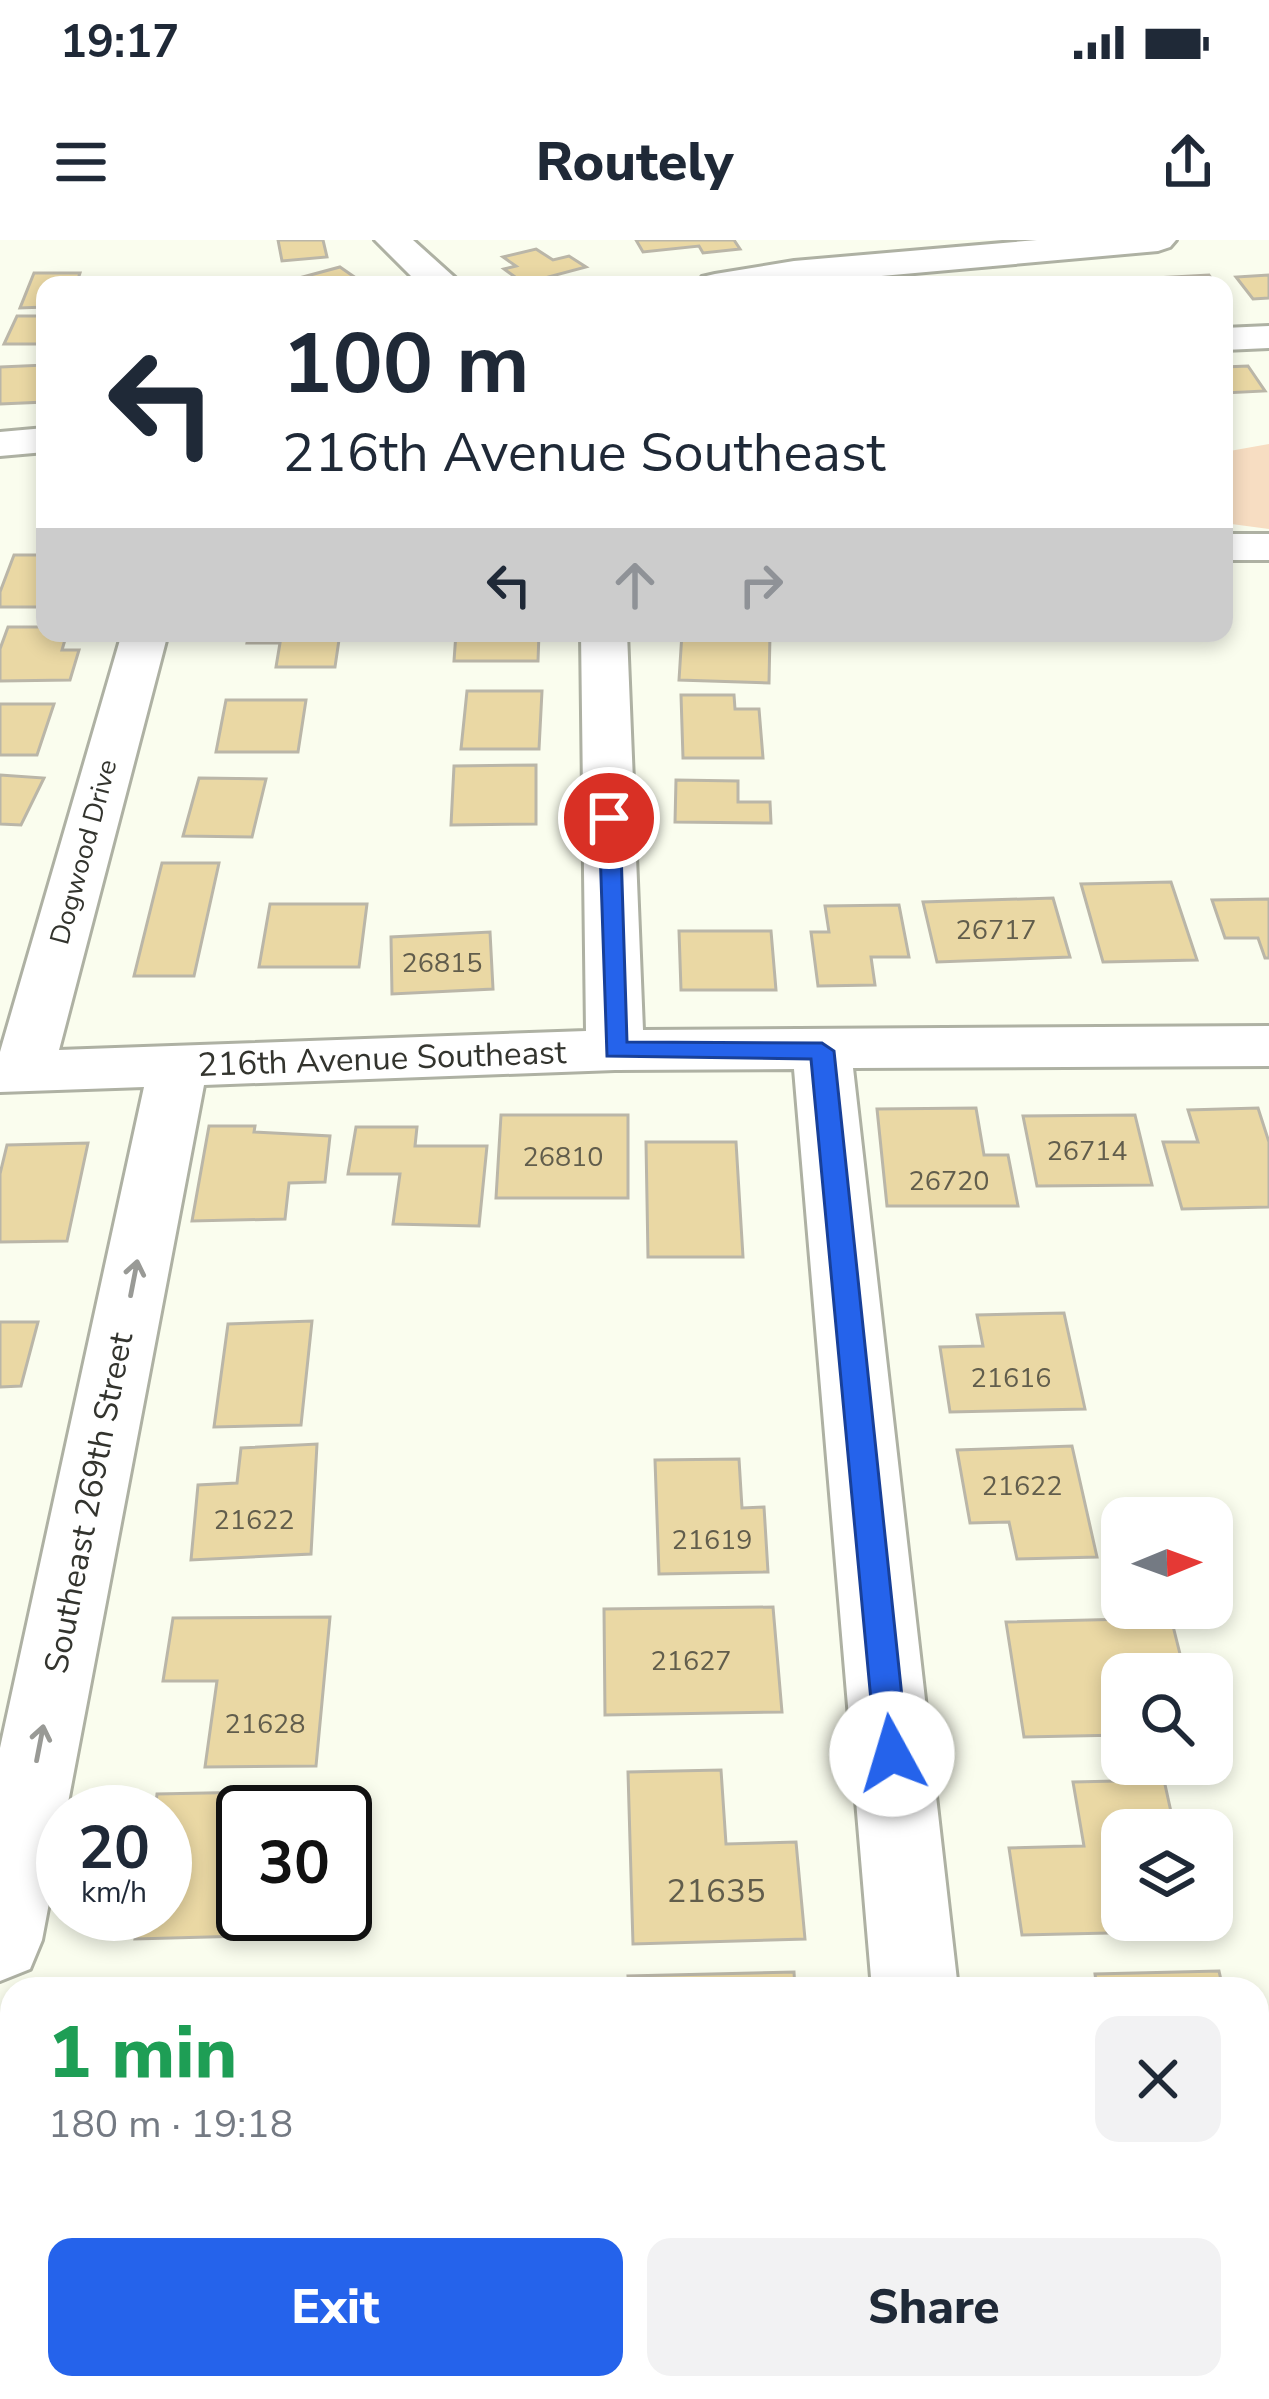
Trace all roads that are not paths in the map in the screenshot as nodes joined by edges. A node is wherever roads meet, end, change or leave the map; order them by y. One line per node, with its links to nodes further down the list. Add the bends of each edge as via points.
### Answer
1 (393, 240): 4 (street)
2 (1158, 240): 3 (street)
3 (966, 247): 5 (street)
4 (435, 276)
5 (770, 276)
6 (1269, 337): 7 (street)
7 (1233, 339)
8 (36, 441): 9 (street)
9 (0, 444)
10 (1269, 547): 11 (street)
11 (1233, 548)
12 (142, 642): 18 (street, Dogwood Drive)
13 (604, 642): 15 (street)
14 (1269, 1046): 16 (street, 216th Avenue Southeast)
15 (615, 1050): 16 (street, 216th Avenue Southeast); 17 (street, 216th Avenue Southeast)
16 (822, 1051): 20 (street)
17 (178, 1066): 18 (street, 216th Avenue Southeast); 19 (street, Southeast 269th Street, one-way to 17)
18 (12, 1072)
19 (0, 1940)
20 (914, 1977)

